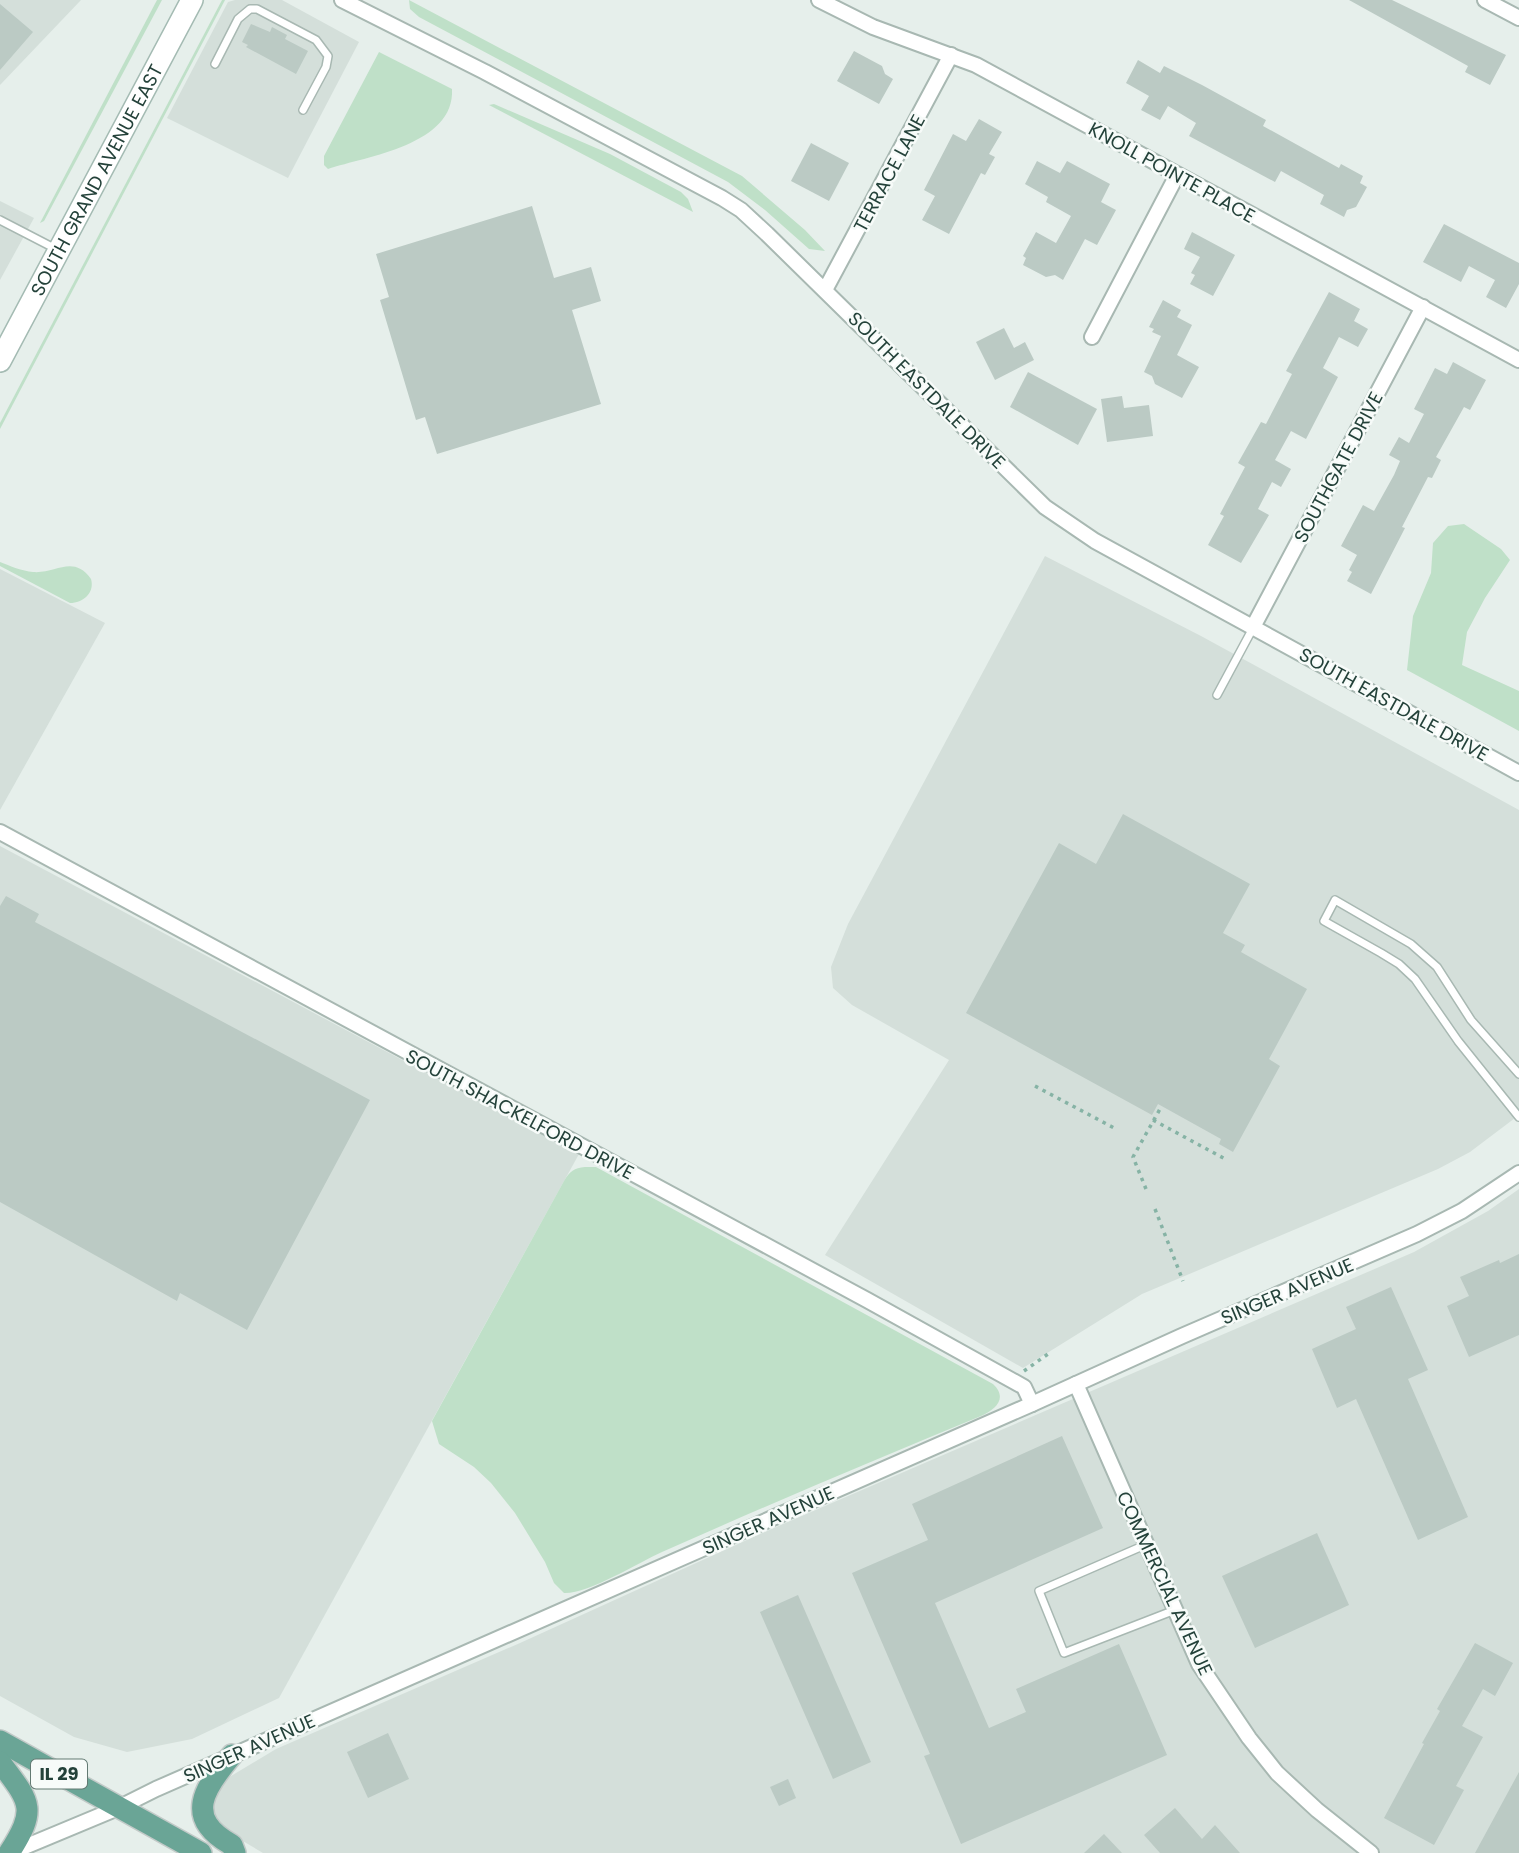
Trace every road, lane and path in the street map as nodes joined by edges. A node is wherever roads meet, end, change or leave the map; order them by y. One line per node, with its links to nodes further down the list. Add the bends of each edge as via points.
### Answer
1 (192, 0): 11 (main road, SOUTH GRAND AVENUE EAST)
2 (342, 0): 12 (street, SOUTH EASTDALE DRIVE, via 722,198 741,210)
3 (819, 0): 6 (street, KNOLL POINTE PLACE, via 873,27)
4 (1485, 0): 5 (street)
5 (1519, 18)
6 (951, 55): 9 (street, KNOLL POINTE PLACE); 12 (street, TERRACE LANE)
7 (215, 64): 8 (lane, via 238,19 257,9 316,40 328,56)
8 (303, 110)
9 (1177, 175): 13 (street, KNOLL POINTE PLACE); 14 (street)
10 (0, 220): 11 (lane)
11 (60, 250): 16 (main road, SOUTH GRAND AVENUE EAST)
12 (825, 290): 17 (street, SOUTH EASTDALE DRIVE, via 1045,507 1095,541)
13 (1423, 307): 15 (street, KNOLL POINTE PLACE); 17 (street, SOUTHGATE DRIVE)
14 (1092, 337)
15 (1519, 360)
16 (0, 361)
17 (1253, 627): 18 (lane); 19 (street, SOUTH EASTDALE DRIVE)
18 (1217, 695)
19 (1519, 773)
20 (0, 832): 37 (street, SOUTH SHACKELFORD DRIVE, via 1024,1387)
21 (1519, 1074): 24 (lane, via 1471,1020 1437,967 1410,944 1335,900 1324,921 1381,953 1415,979)
22 (1035, 1086): 26 (path)
23 (1160, 1108): 25 (path)
24 (1519, 1117)
25 (1153, 1120): 28 (path); 29 (path)
26 (1116, 1129)
27 (1133, 1139): 28 (path)
28 (1141, 1143): 31 (path, via 1133,1157)
29 (1227, 1160)
30 (1519, 1172): 36 (street, SINGER AVENUE, via 1417,1234)
31 (1146, 1189)
32 (1155, 1209): 33 (path)
33 (1183, 1281)
34 (1048, 1354): 35 (path)
35 (1023, 1371)
36 (1076, 1384): 37 (street, SINGER AVENUE); 38 (street, COMMERCIAL AVENUE)
37 (1032, 1404): 41 (street, SINGER AVENUE)
38 (1145, 1545): 39 (street, COMMERCIAL AVENUE); 39 (lane, via 1039,1591 1064,1653)
39 (1175, 1610): 47 (street, COMMERCIAL AVENUE, via 1199,1664 1277,1773)
40 (0, 1741): 43 (main road, IL 29)
41 (232, 1755): 43 (street, SINGER AVENUE); 46 (main road, via 208,1785 203,1809 215,1835 232,1845)
42 (0, 1762): 44 (main road, via 19,1787 29,1814)
43 (118, 1808): 44 (street, SINGER AVENUE); 45 (main road, IL 29)
44 (10, 1853)
45 (201, 1853)
46 (234, 1853)
47 (1371, 1853)

